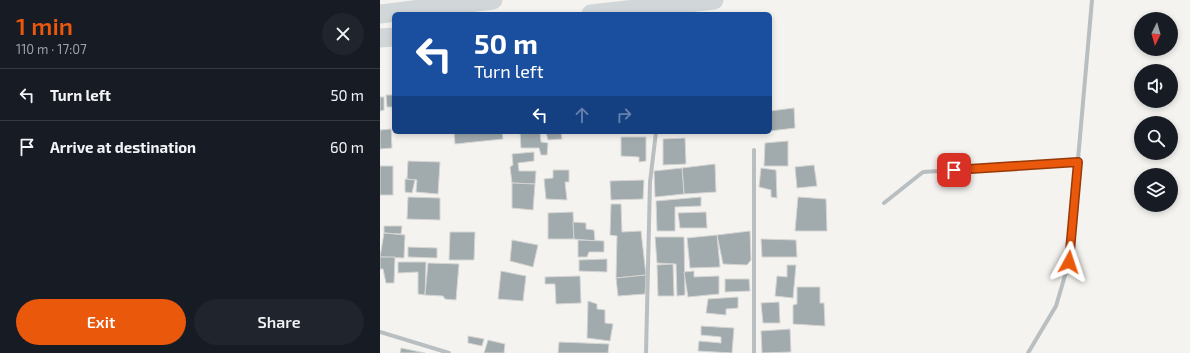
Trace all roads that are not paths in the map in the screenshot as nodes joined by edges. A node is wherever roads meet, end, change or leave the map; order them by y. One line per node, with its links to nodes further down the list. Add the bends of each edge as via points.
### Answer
1 (493, 0): 4 (main road)
2 (714, 0): 5 (main road)
3 (1092, 0): 12 (street)
4 (396, 12)
5 (614, 12)
6 (392, 13): 7 (main road)
7 (380, 14)
8 (392, 36): 9 (main road)
9 (380, 38)
10 (656, 134): 16 (street, via 650,182)
11 (754, 150): 17 (street)
12 (1078, 162): 13 (street, via 923,172); 18 (street, via 1069,262 1064,282 1053,311)
13 (884, 203)
14 (380, 332): 15 (street)
15 (449, 353)
16 (647, 353)
17 (754, 353)
18 (1028, 353)

